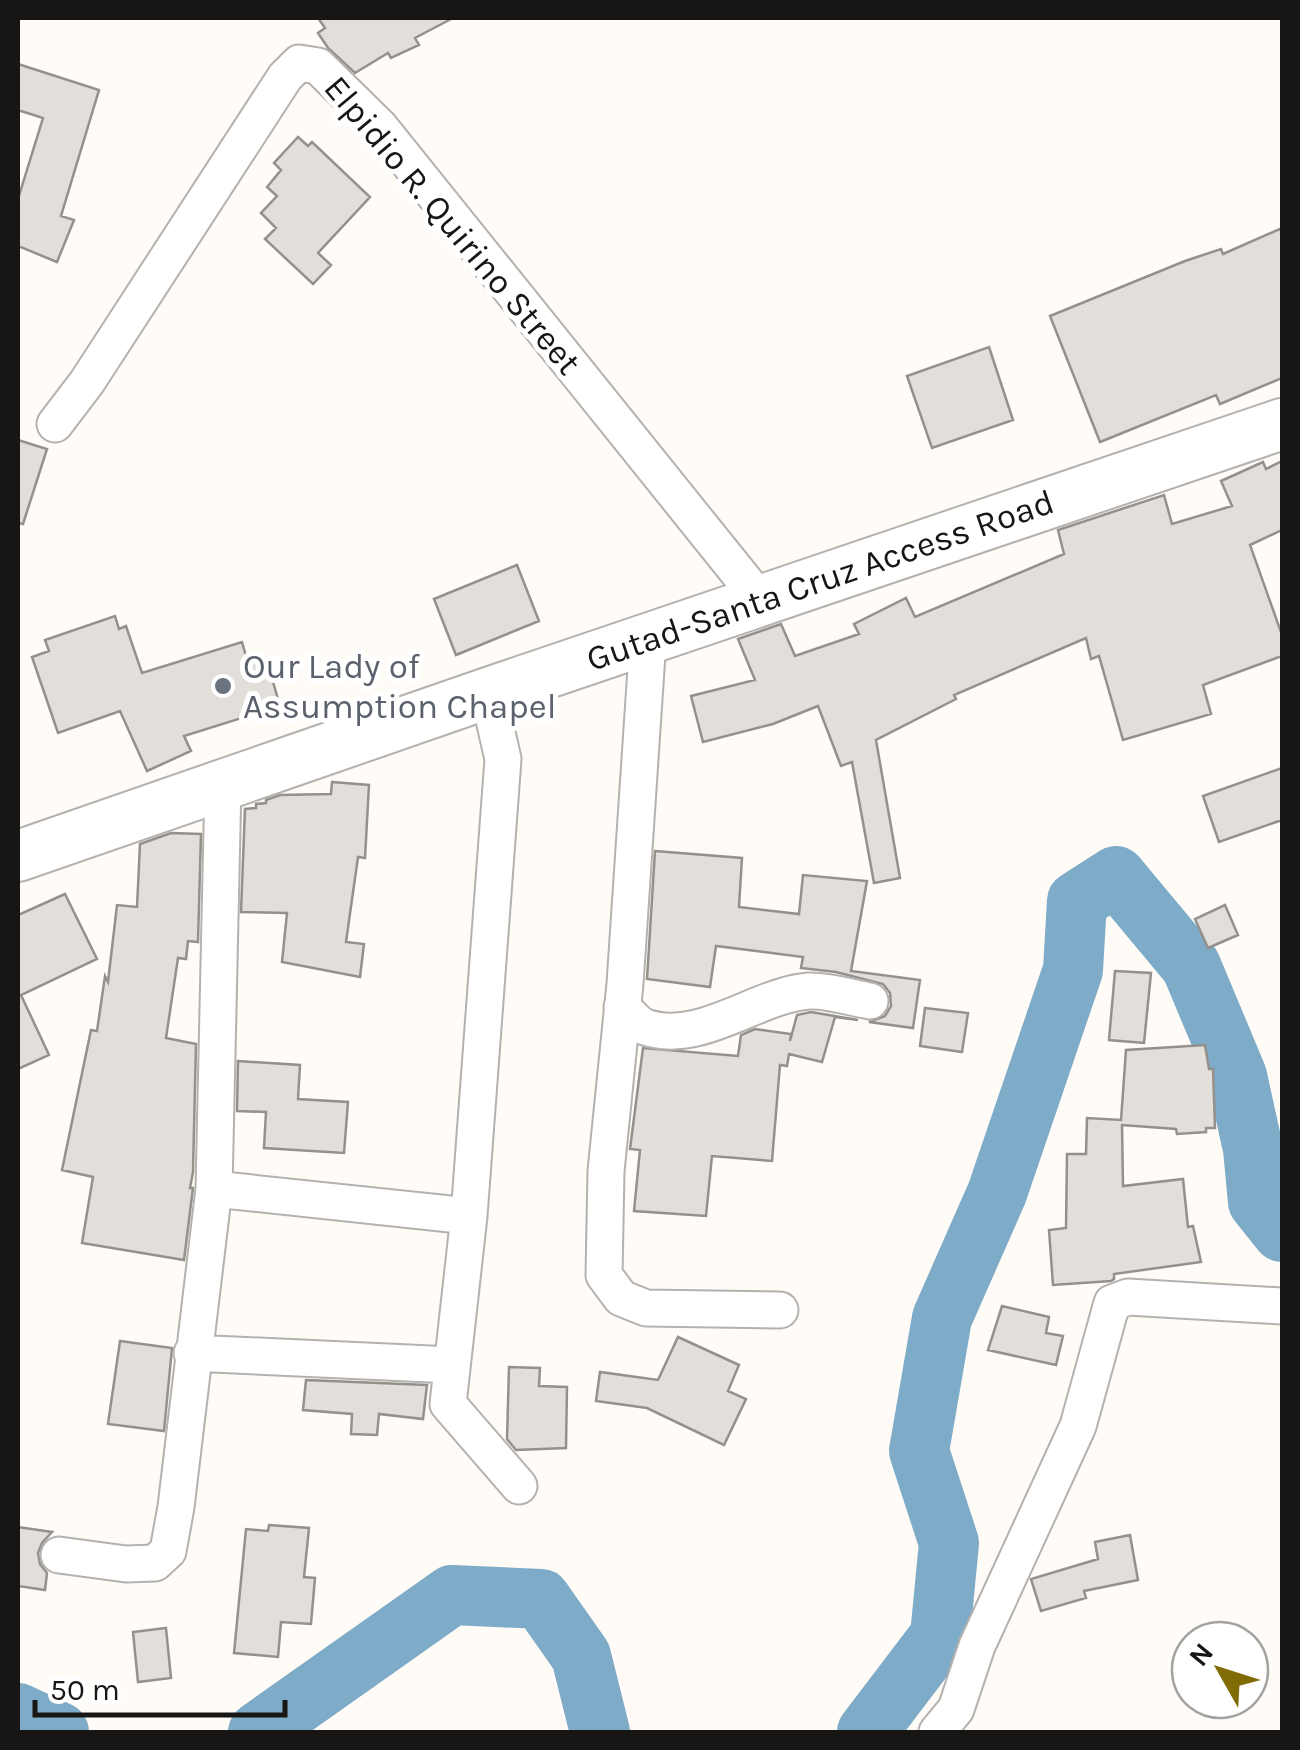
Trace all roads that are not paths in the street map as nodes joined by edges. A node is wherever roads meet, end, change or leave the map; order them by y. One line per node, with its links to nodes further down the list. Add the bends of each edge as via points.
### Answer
1 (55, 424): 3 (street, Elpidio R. Quirino Street, via 285,77 298,63 311,63 380,127)
2 (1282, 424): 3 (main road, Gutad-Santa Cruz Access Road)
3 (761, 600): 4 (main road, Gutad-Santa Cruz Access Road)
4 (648, 639): 5 (main road, Gutad-Santa Cruz Access Road); 9 (street)
5 (488, 692): 6 (main road, Gutad-Santa Cruz Access Road); 11 (street, via 503,759)
6 (223, 784): 7 (main road, Gutad-Santa Cruz Access Road); 10 (street)
7 (18, 856)
8 (870, 1001): 9 (street, via 811,990 705,1026 664,1029 643,1026)
9 (622, 1007): 13 (street, via 604,1274 621,1298 646,1308)
10 (214, 1189): 11 (street); 14 (street)
11 (469, 1216): 15 (street)
12 (1282, 1306): 18 (street, via 1128,1297 1112,1303 1078,1426 977,1646 956,1709)
13 (780, 1310)
14 (192, 1353): 15 (street); 17 (street, via 168,1550 155,1563)
15 (452, 1365): 16 (street, via 448,1404)
16 (518, 1486)
17 (60, 1555)
18 (938, 1732)

